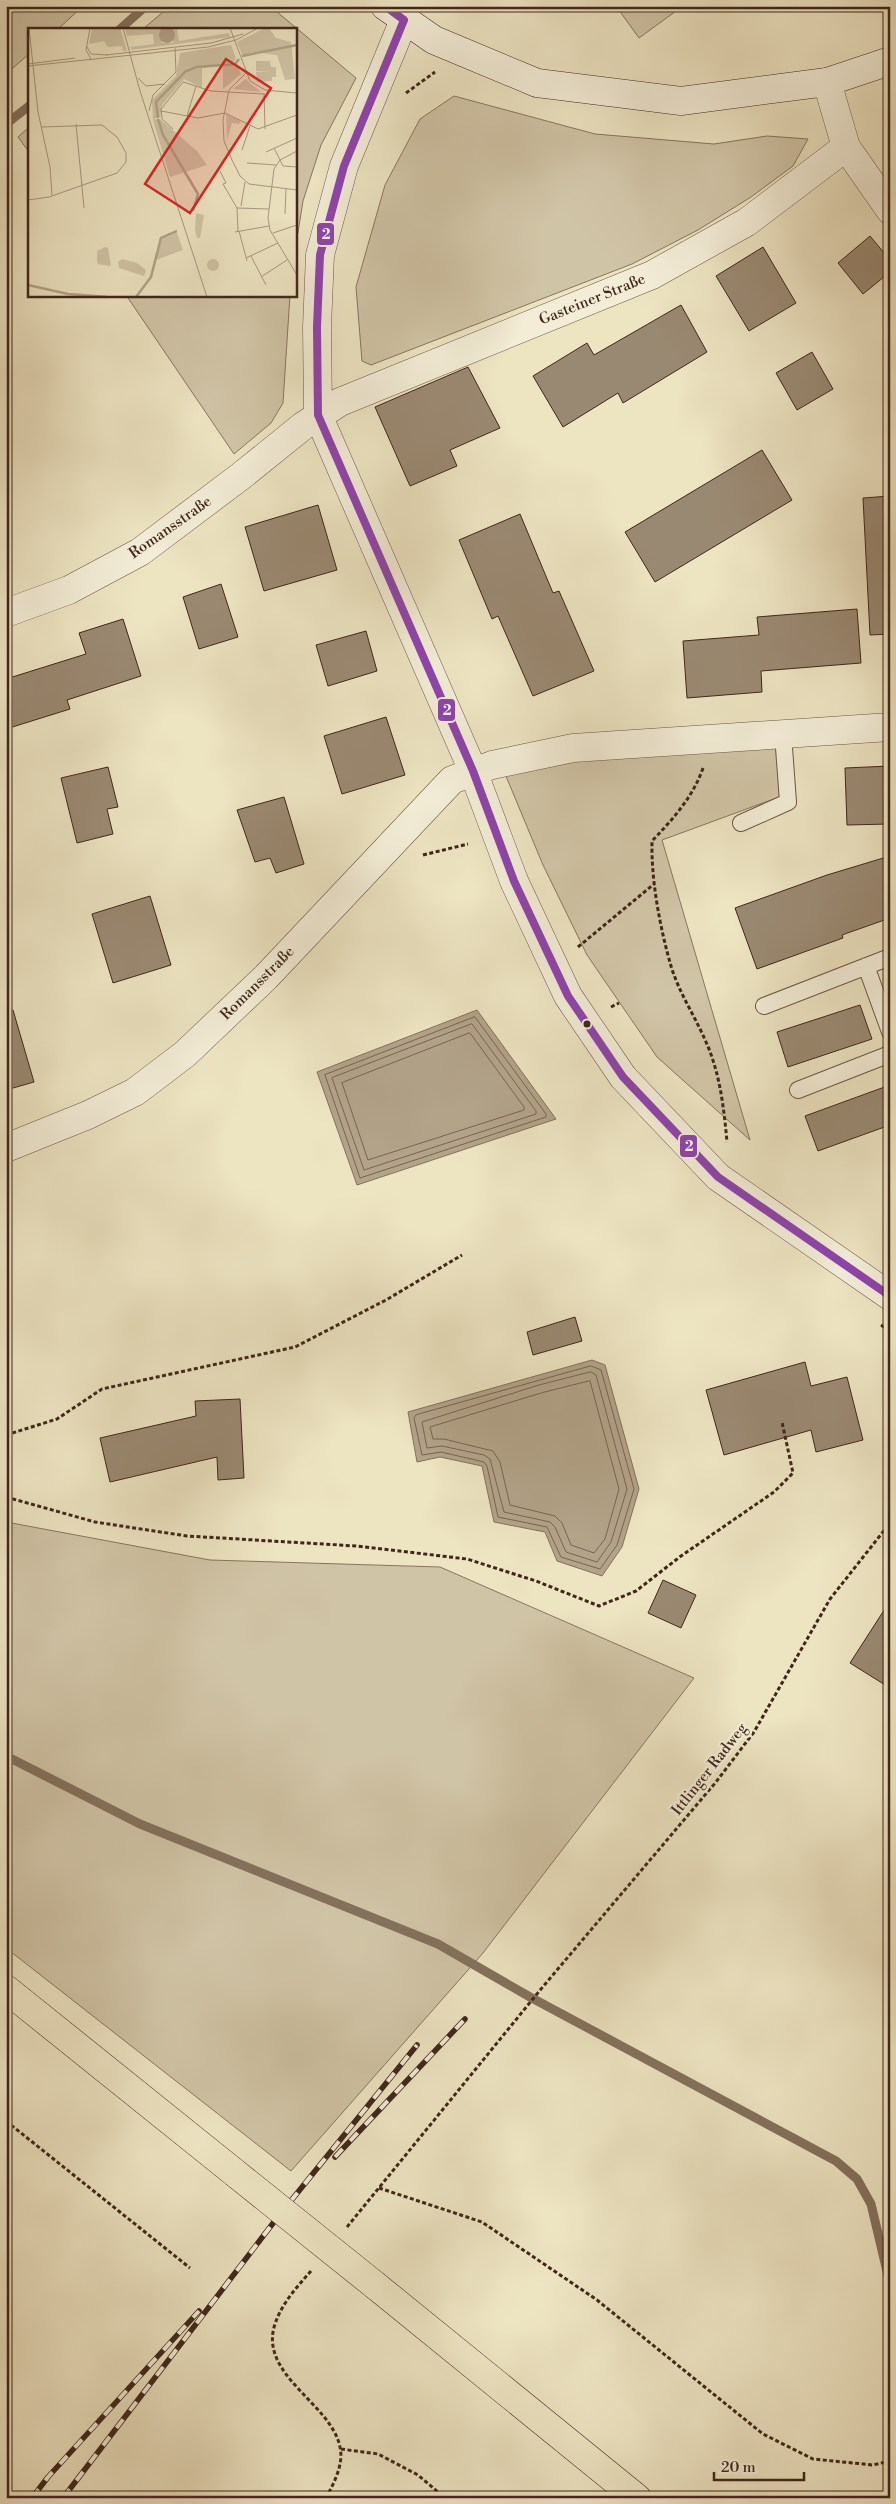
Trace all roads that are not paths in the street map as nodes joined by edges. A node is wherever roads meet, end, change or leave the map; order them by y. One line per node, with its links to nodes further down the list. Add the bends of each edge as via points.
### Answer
1 (395, 13): 3 (street, via 434,40 537,83 681,101); 6 (street, via 344,166 320,255)
2 (890, 60): 3 (street)
3 (827, 82): 4 (street)
4 (846, 147): 5 (street); 6 (street, Gasteiner Straße, via 747,222 652,274 340,402)
5 (890, 210)
6 (318, 415): 7 (street, Romansstraße, via 140,552 69,590); 10 (street)
7 (6, 613)
8 (890, 727): 9 (street, Romansstraße)
9 (783, 734): 10 (street, Romansstraße, via 573,748); 11 (lane, via 788,802)
10 (473, 771): 18 (street, Romansstraße, via 452,780 266,977 185,1054 134,1092 88,1115); 19 (street, via 514,881 568,996 623,1077 718,1177)
11 (741, 823)
12 (890, 957): 13 (lane)
13 (866, 966): 14 (lane); 15 (lane)
14 (764, 1006)
15 (890, 1032)
16 (890, 1054): 17 (lane)
17 (798, 1090)
18 (6, 1148)
19 (890, 1296)
20 (6, 1989): 21 (highway, bridge)
21 (637, 2498)

